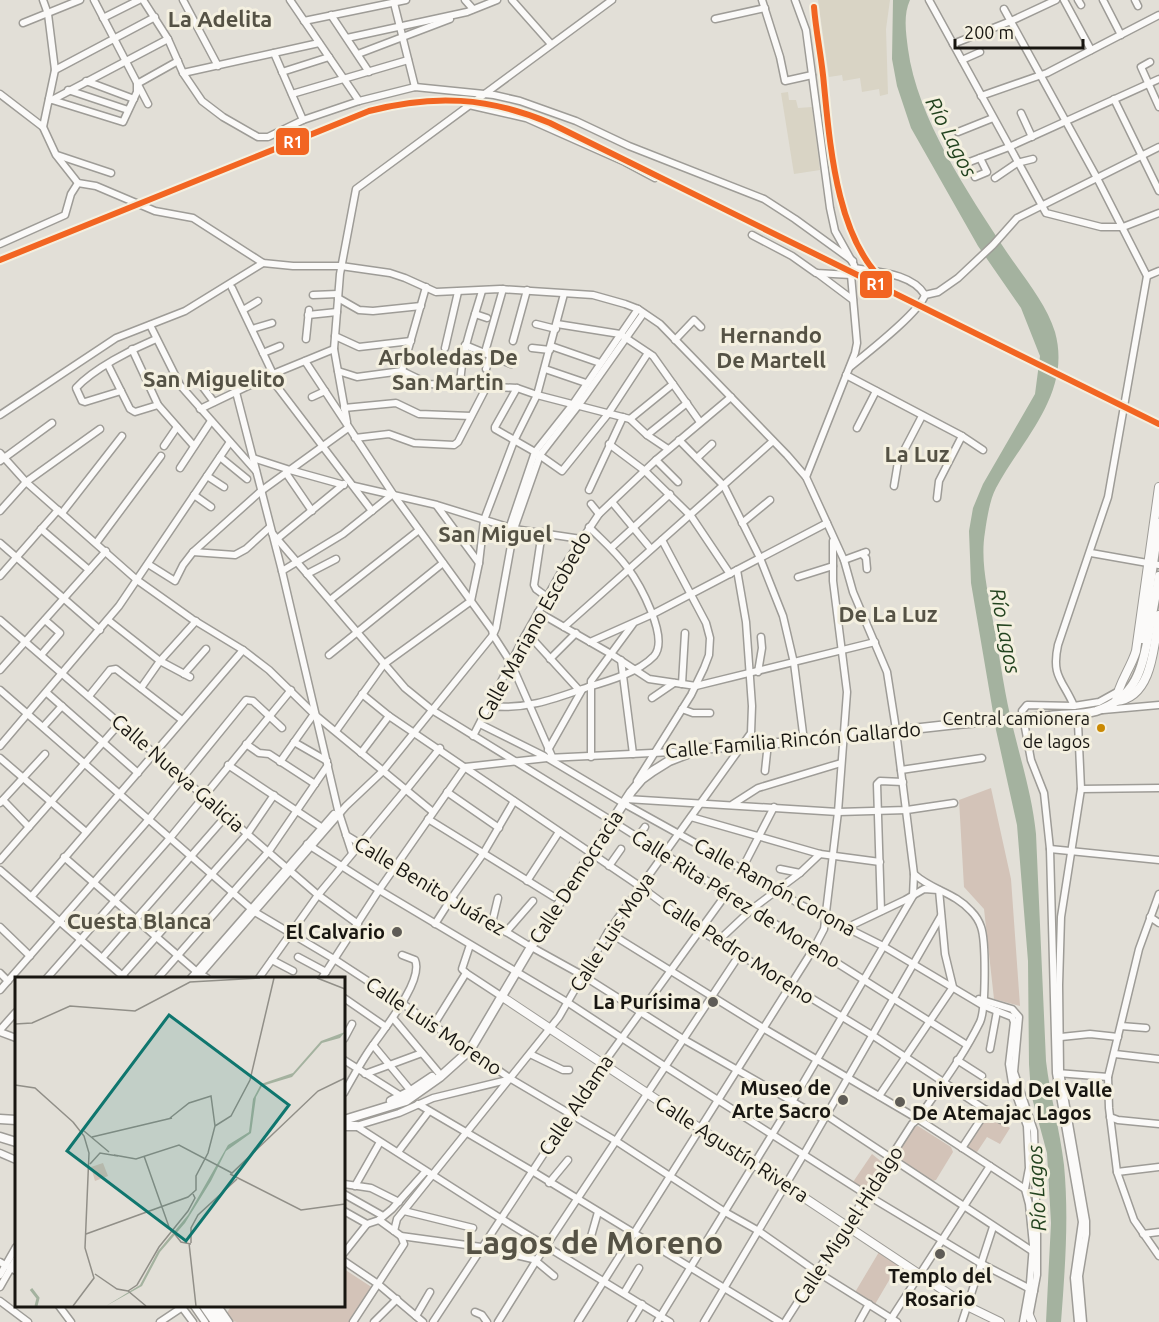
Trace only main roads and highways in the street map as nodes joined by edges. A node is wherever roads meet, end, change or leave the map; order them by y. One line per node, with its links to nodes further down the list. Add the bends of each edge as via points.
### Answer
1 (1159, 487): 3 (main road)
2 (1159, 523): 3 (highway)
3 (1154, 564): 6 (highway)
4 (1159, 576): 7 (highway)
5 (1159, 615): 8 (main road, via 1147,676 1134,696)
6 (1142, 624): 7 (highway); 8 (main road)
7 (1140, 673): 8 (highway)
8 (1122, 697): 9 (highway, Calle Familia Rincón Gallardo, bridge, via 1092,712 700,749)
9 (684, 754): 10 (highway, Calle Democracia, via 642,779 627,798)
10 (501, 996): 11 (highway, Calle Democracia); 24 (main road, Calle Agustín Rivera, via 967,1306)
11 (467, 1049): 12 (highway, Calle Democracia, via 411,1091); 16 (highway, Calle Democracia, via 416,1095)
12 (345, 1117)
13 (345, 1117): 16 (highway, Calle Democracia)
14 (0, 1119): 15 (highway)
15 (15, 1120)
16 (355, 1122): 17 (highway)
17 (345, 1127)
18 (0, 1137): 19 (highway)
19 (15, 1142)
20 (205, 1307): 22 (highway)
21 (212, 1307): 23 (highway)
22 (215, 1322)
23 (223, 1322)
24 (1000, 1322)

